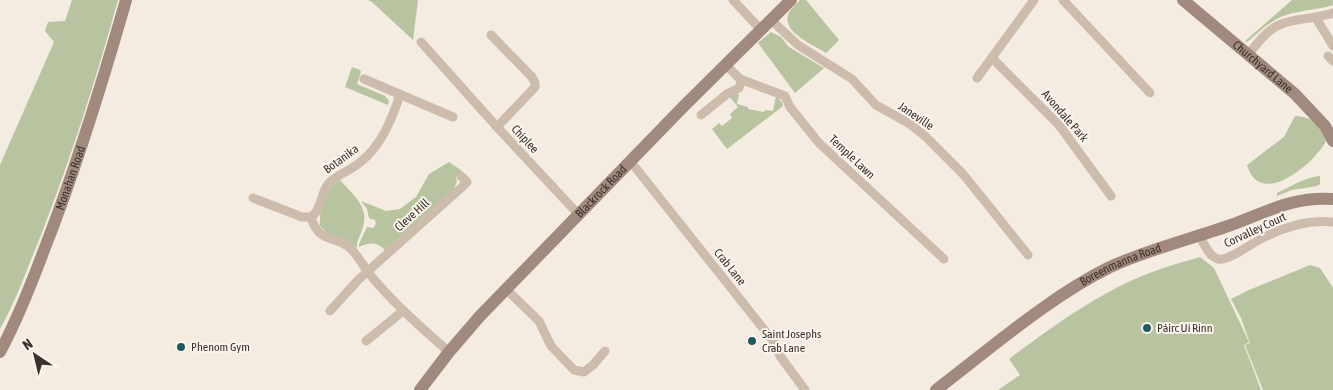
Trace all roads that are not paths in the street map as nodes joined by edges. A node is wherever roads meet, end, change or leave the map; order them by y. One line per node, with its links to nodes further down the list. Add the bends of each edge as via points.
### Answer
1 (126, 0): 43 (street, Monahan Road, via 64,198)
2 (733, 0): 10 (street)
3 (791, 0): 9 (street, Blackrock Road)
4 (1034, 0): 15 (street)
5 (1063, 0): 20 (street)
6 (1183, 0): 14 (street, Churchyard Lane)
7 (1333, 13): 8 (street)
8 (1316, 18): 13 (street); 14 (street, via 1276,26)
9 (771, 20): 10 (street, Blackrock Road); 35 (street, Janeville, via 798,45 852,79 876,105 926,137 963,174)
10 (761, 30): 16 (street, Blackrock Road)
11 (491, 35): 24 (street, Chiplee, via 535,83 535,87)
12 (421, 42): 24 (street)
13 (1333, 46)
14 (1248, 55): 25 (street, Churchyard Lane, via 1307,105)
15 (992, 58): 17 (street); 28 (street, Avondale Park, via 1059,125)
16 (726, 65): 19 (street, Temple Lawn); 26 (street, Blackrock Road)
17 (977, 78)
18 (364, 79): 21 (street)
19 (742, 80): 22 (street, via 739,88); 36 (street, Temple Lawn, via 786,96 790,108 819,143)
20 (1150, 93)
21 (400, 95): 23 (street); 32 (street, Botanika, via 378,144 366,158 328,184)
22 (701, 115)
23 (454, 117)
24 (497, 128): 31 (street, Chiplee)
25 (1333, 141)
26 (631, 162): 31 (street, Blackrock Road); 46 (street, Crab Lane, via 774,342 780,356)
27 (461, 176): 37 (street, Cleve Hill, via 467,182)
28 (1111, 196)
29 (253, 198): 32 (street, via 302,217)
30 (1333, 199): 34 (street, Boreenmanna Road, via 1299,200)
31 (579, 215): 38 (street, Blackrock Road)
32 (312, 217): 37 (street, via 317,231 348,248)
33 (1333, 222): 34 (street, Corvalley Court, via 1315,221 1291,227 1220,259 1210,254)
34 (1199, 235): 47 (street, Boreenmanna Road, via 1131,258 1075,286)
35 (1028, 255)
36 (944, 259)
37 (367, 272): 39 (street, Cleve Hill); 40 (street)
38 (506, 289): 42 (street, via 539,321 551,346 574,370 584,372); 44 (street, Blackrock Road)
39 (330, 311)
40 (403, 311): 41 (street); 44 (street)
41 (366, 341)
42 (605, 351)
43 (0, 352)
44 (449, 352): 45 (street, Blackrock Road)
45 (420, 390)
46 (805, 390)
47 (936, 390)

